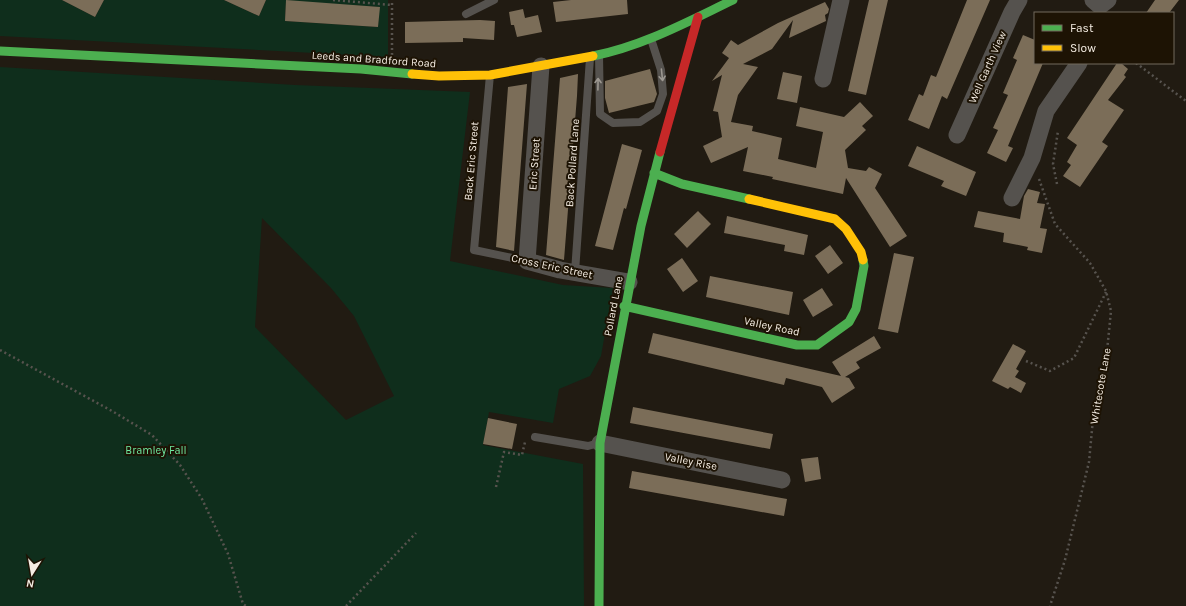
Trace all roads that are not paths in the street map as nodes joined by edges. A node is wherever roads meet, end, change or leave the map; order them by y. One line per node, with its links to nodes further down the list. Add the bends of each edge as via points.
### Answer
1 (494, 0): 5 (lane)
2 (841, 0): 13 (street)
3 (1019, 0): 14 (street, Well Garth View)
4 (725, 2): 6 (street, Leeds and Bradford Road)
5 (466, 14)
6 (698, 17): 7 (street, Leeds and Bradford Road); 15 (street, Pollard Lane)
7 (651, 38): 9 (street, Leeds and Bradford Road, via 616,51); 9 (lane, one-way to 9, via 661,70 663,94 657,110 640,122 614,123 600,114)
8 (0, 51): 12 (street, Leeds and Bradford Road, via 439,76)
9 (594, 55): 11 (street, Leeds and Bradford Road); 19 (lane, Back Pollard Lane)
10 (1078, 64): 16 (street, via 1046,111 1032,158)
11 (541, 66): 12 (street, Leeds and Bradford Road); 18 (street, Eric Street)
12 (490, 75): 17 (lane, Back Eric Street)
13 (823, 78)
14 (957, 135)
15 (654, 173): 20 (street, Pollard Lane); 21 (street, Valley Road, via 682,184 835,219 846,229 862,252 864,266 856,310 849,322 817,345 797,345)
16 (1012, 198)
17 (474, 250): 18 (lane, Cross Eric Street)
18 (527, 261): 19 (street, Cross Eric Street)
19 (575, 272): 20 (street, Cross Eric Street)
20 (629, 282): 21 (street, Pollard Lane)
21 (624, 306): 23 (street, Pollard Lane)
22 (535, 437): 23 (lane, via 588,446)
23 (600, 443): 24 (street, Valley Rise); 25 (street, Pollard Lane)
24 (782, 480)
25 (599, 606)

